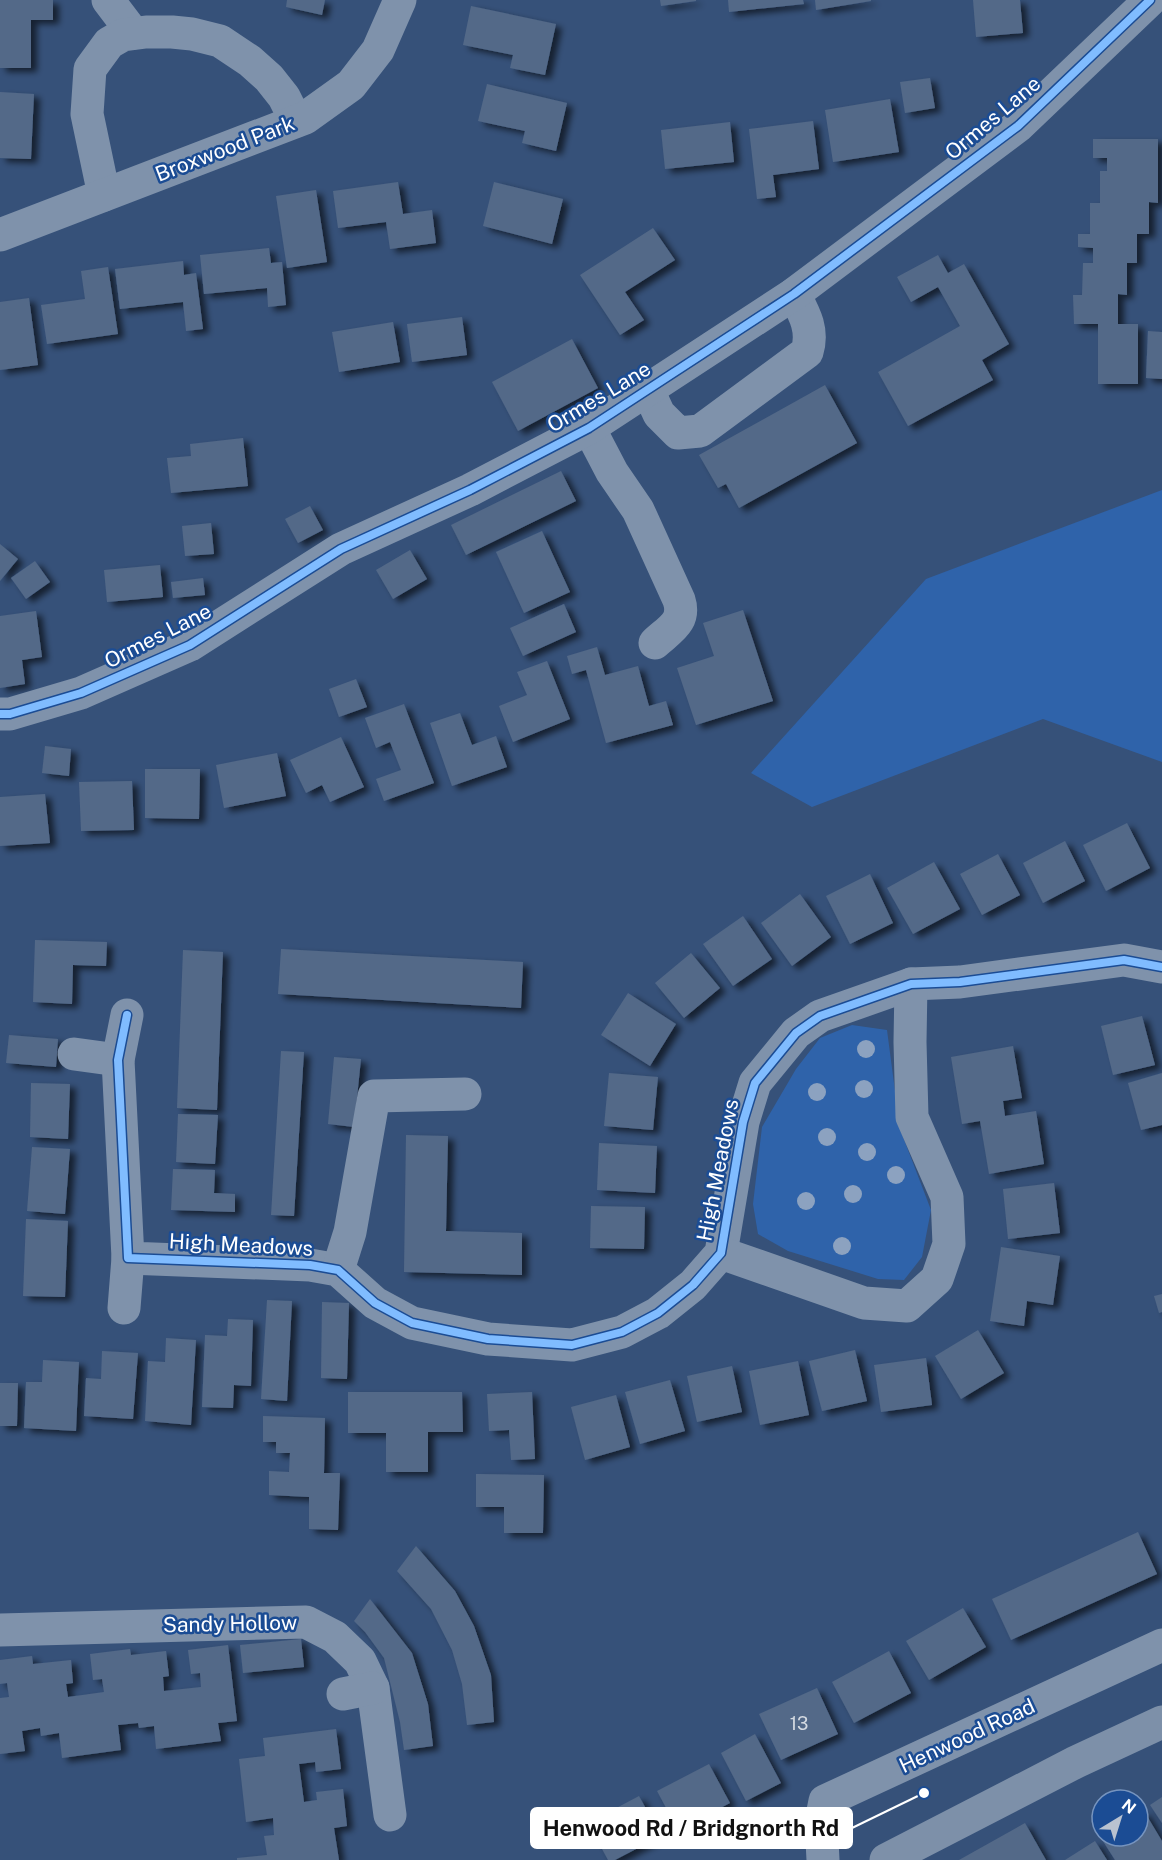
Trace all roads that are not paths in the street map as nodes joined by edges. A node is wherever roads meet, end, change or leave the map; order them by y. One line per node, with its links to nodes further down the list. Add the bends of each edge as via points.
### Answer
1 (108, 0): 4 (street)
2 (400, 0): 5 (street, Broxwood Park, via 378,50 351,85)
3 (1150, 0): 8 (street, Ormes Lane, via 1018,126)
4 (134, 33): 5 (street, via 172,32 220,41 269,78); 6 (street, via 110,43 90,69 87,114)
5 (296, 121): 6 (street, Broxwood Park)
6 (104, 195): 7 (street, Broxwood Park)
7 (0, 235)
8 (794, 294): 9 (street, Ormes Lane); 9 (street, via 808,322 811,340 807,352 700,431 678,433 659,414)
9 (648, 390): 10 (street, Ormes Lane)
10 (589, 428): 11 (street, via 638,510 679,600 679,621); 12 (street, Ormes Lane, via 470,490 341,549 190,645 81,693)
11 (655, 643)
12 (0, 714)
13 (1162, 968): 14 (street, High Meadows, via 1124,960 960,982)
14 (911, 984): 19 (street, High Meadows, via 820,1016 796,1034 755,1083 742,1122); 19 (street, High Meadows, via 912,1117 947,1197 949,1244 937,1279 907,1306 864,1303)
15 (127, 1015): 17 (street)
16 (74, 1054): 17 (street)
17 (118, 1060): 20 (street)
18 (465, 1094): 21 (street, High Meadows, via 374,1096 350,1232)
19 (721, 1253): 21 (street, High Meadows, via 693,1285 658,1313 622,1332 572,1345 488,1339 412,1323 375,1303)
20 (128, 1258): 21 (street, High Meadows, via 310,1265); 22 (street)
21 (338, 1270)
22 (124, 1308)
23 (0, 1630): 26 (street, Sandy Hollow, via 306,1622 335,1637 360,1661 358,1691)
24 (1162, 1645): 27 (street, Henwood Road, via 825,1801 821,1821)
25 (1162, 1722): 28 (main road)
26 (390, 1815)
27 (823, 1860)
28 (886, 1860)

